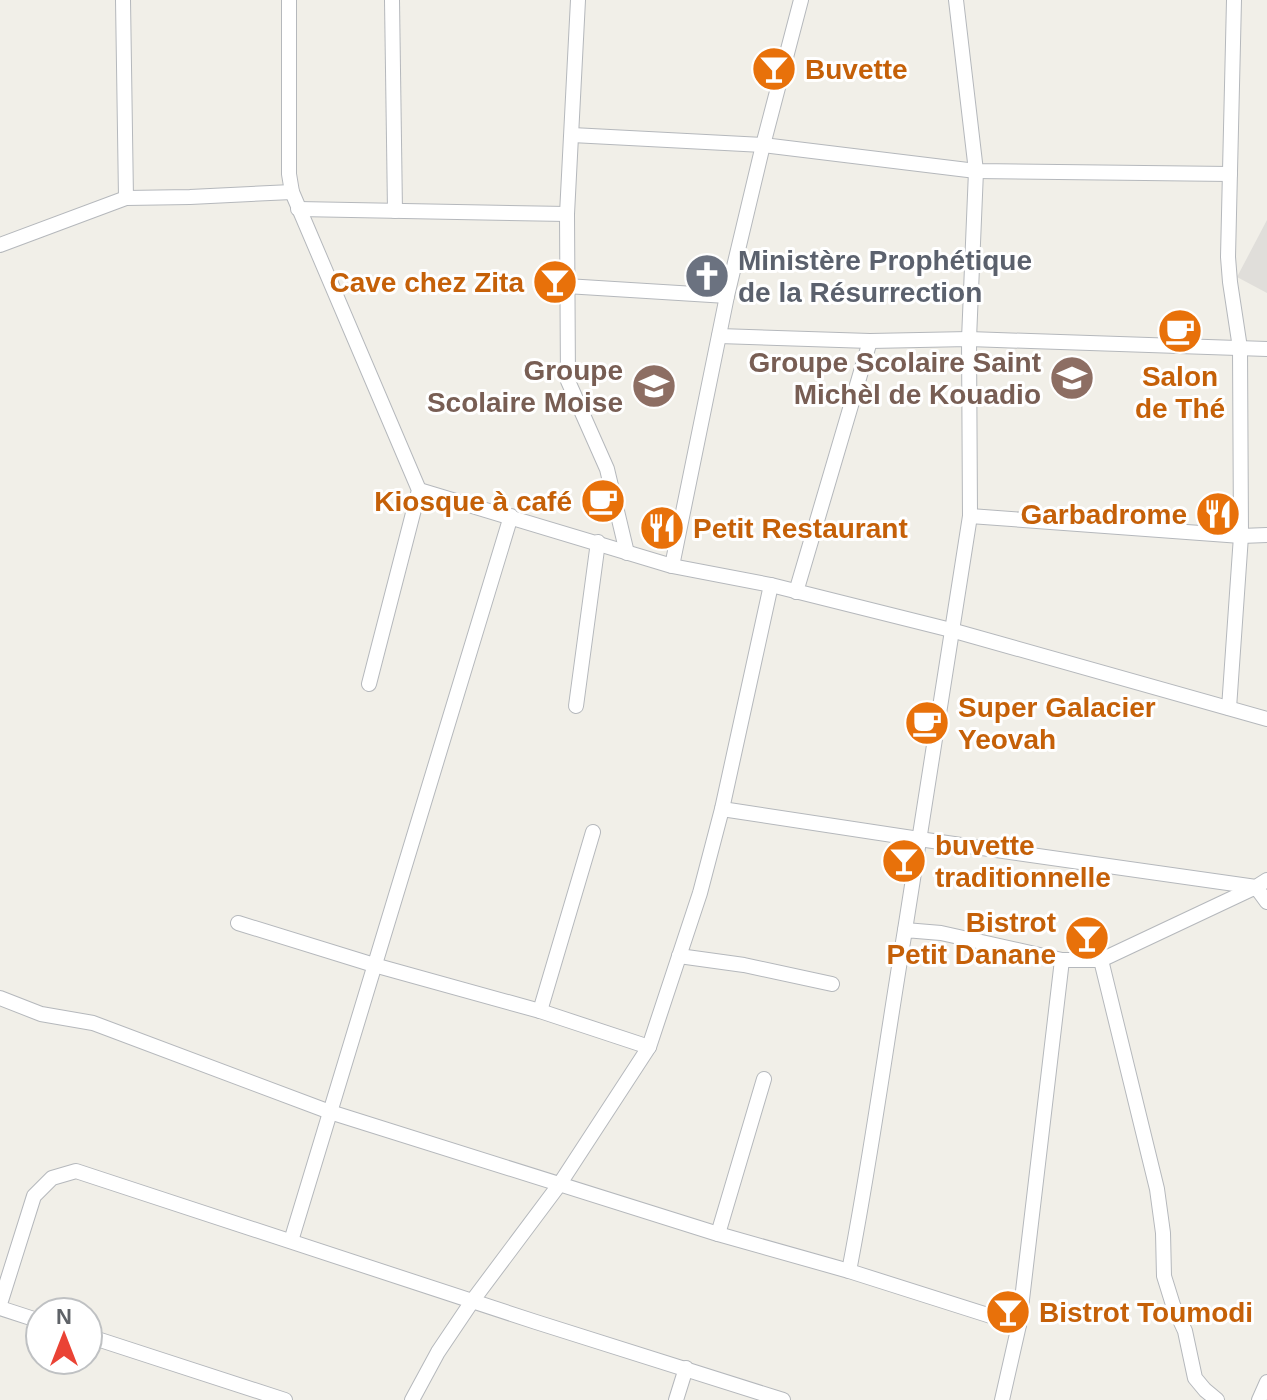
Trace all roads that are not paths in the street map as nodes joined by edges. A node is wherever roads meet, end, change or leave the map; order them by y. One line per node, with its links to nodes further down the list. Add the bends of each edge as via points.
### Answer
1 (123, 0): 13 (street)
2 (289, 0): 12 (street)
3 (392, 0): 15 (street)
4 (578, 0): 8 (street)
5 (801, 0): 9 (street)
6 (956, 0): 10 (street)
7 (1234, 0): 11 (street)
8 (572, 135): 9 (street); 16 (street)
9 (763, 145): 10 (street); 19 (street)
10 (976, 171): 11 (street); 21 (street)
11 (1230, 174): 23 (street, via 1228,257)
12 (292, 192): 13 (street); 14 (street)
13 (126, 198): 17 (street)
14 (298, 209): 15 (street); 25 (street)
15 (395, 211): 16 (street)
16 (567, 214): 18 (street)
17 (0, 245)
18 (566, 286): 19 (street); 31 (street, via 568,381 607,469)
19 (727, 296): 20 (street)
20 (719, 336): 22 (street); 32 (street)
21 (969, 339): 22 (street); 23 (street); 27 (street)
22 (870, 341): 34 (street)
23 (1240, 348): 24 (street); 29 (street)
24 (1267, 349)
25 (419, 490): 26 (street); 36 (street)
26 (511, 516): 30 (street); 50 (street)
27 (970, 516): 29 (street); 35 (street)
28 (1267, 535): 29 (street)
29 (1241, 536): 38 (street)
30 (598, 542): 31 (street); 37 (street)
31 (627, 553): 32 (street)
32 (672, 566): 33 (street)
33 (771, 585): 34 (street); 40 (street)
34 (796, 592): 35 (street)
35 (951, 630): 38 (street); 42 (street)
36 (369, 684)
37 (576, 706)
38 (1229, 708): 39 (street)
39 (1267, 719)
40 (722, 809): 42 (street); 47 (street)
41 (593, 832): 53 (street)
42 (919, 839): 43 (street); 46 (street)
43 (1262, 883): 44 (street); 49 (street)
44 (1267, 902)
45 (238, 923): 50 (street)
46 (905, 930): 48 (street); 60 (street)
47 (679, 956): 51 (street); 54 (street)
48 (1062, 960): 49 (street); 64 (street)
49 (1101, 960): 73 (street, via 1157,1189 1164,1276 1185,1331 1195,1378)
50 (374, 965): 53 (street); 56 (street)
51 (832, 984)
52 (0, 998): 56 (street, via 41,1014 93,1023)
53 (540, 1011): 54 (street)
54 (649, 1047): 57 (street)
55 (764, 1079): 58 (street)
56 (330, 1112): 57 (street); 59 (street)
57 (559, 1185): 58 (street); 61 (street)
58 (718, 1234): 60 (street)
59 (291, 1241): 61 (street); 62 (street, via 76,1171 52,1178 34,1196)
60 (849, 1271): 64 (street)
61 (473, 1300): 66 (street); 69 (street)
62 (0, 1306): 63 (street)
63 (24, 1315)
64 (1019, 1325): 72 (street)
65 (104, 1341): 68 (street)
66 (686, 1368): 70 (street); 71 (street)
67 (1267, 1382): 74 (street)
68 (285, 1400)
69 (412, 1400)
70 (676, 1400)
71 (783, 1400)
72 (1002, 1400)
73 (1217, 1400)
74 (1259, 1400)

